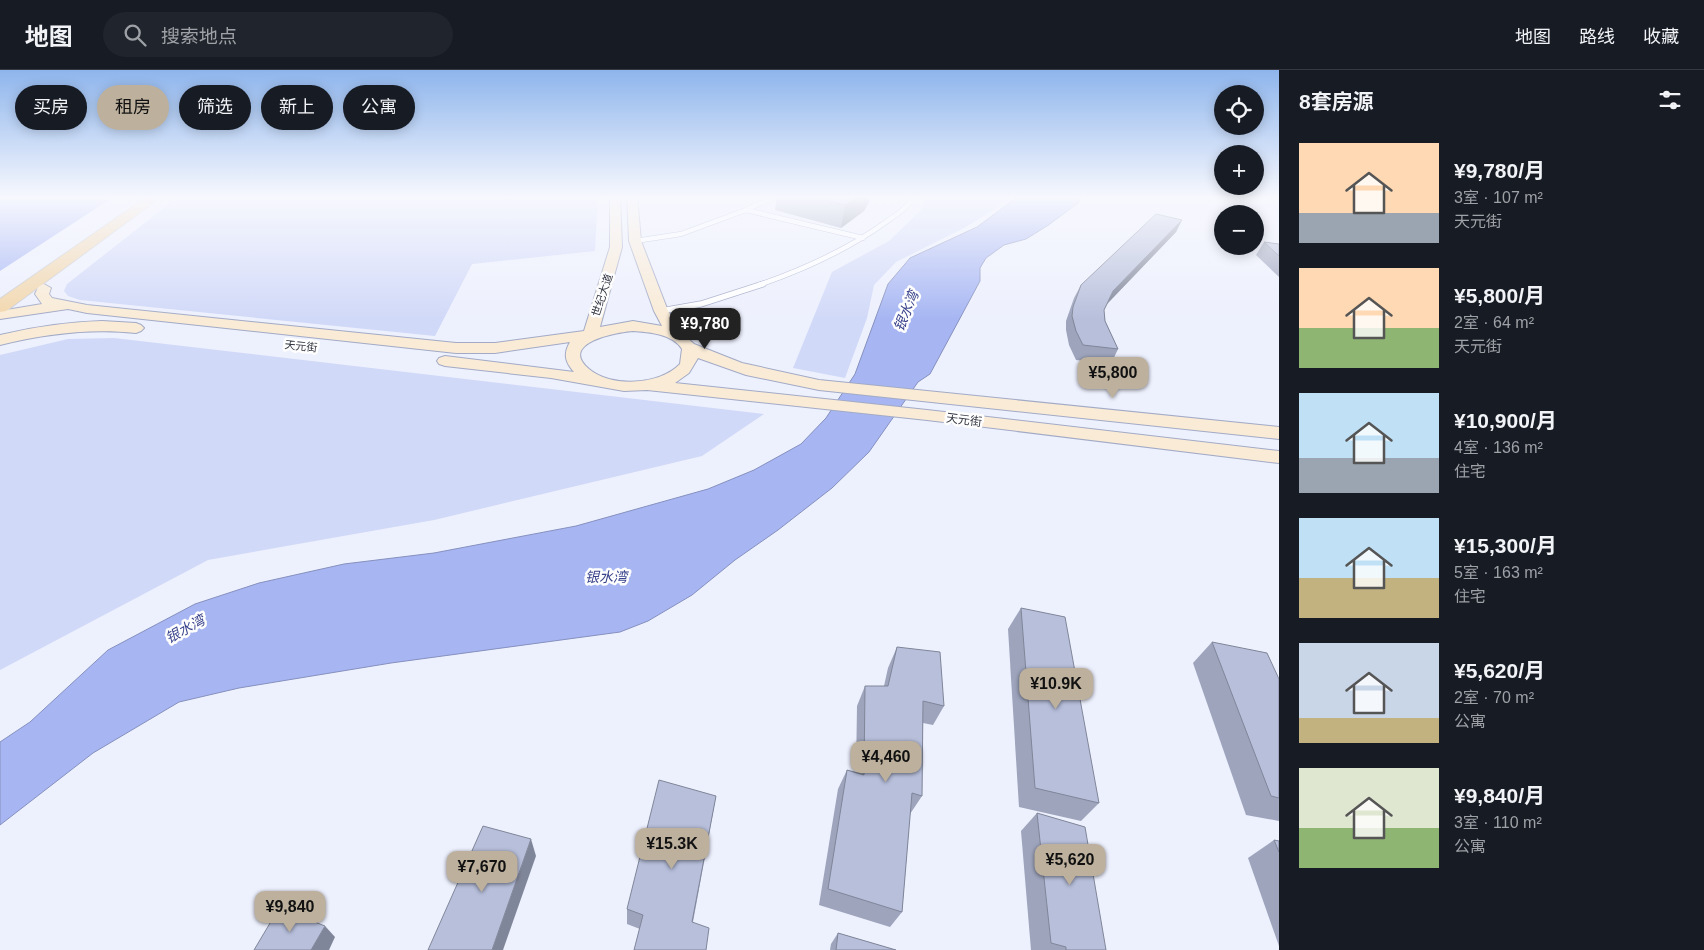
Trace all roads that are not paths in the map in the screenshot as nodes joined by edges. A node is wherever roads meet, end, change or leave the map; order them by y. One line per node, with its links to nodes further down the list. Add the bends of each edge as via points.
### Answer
1 (98, 237): 10 (main road)
2 (112, 237): 9 (main road)
3 (616, 237): 14 (main road, 世纪大道, via 606,286)
4 (635, 237): 8 (main road)
5 (663, 237): 8 (lane)
6 (859, 237): 7 (lane)
7 (863, 238): 12 (lane, via 841,252 786,277 686,309)
8 (635, 242): 12 (main road)
9 (44, 288): 11 (main road, 天元街, via 42,294 48,301)
10 (0, 306)
11 (82, 308): 13 (main road, via 42,308); 14 (main road, 天元街, via 456,348 495,348)
12 (662, 311): 15 (main road)
13 (0, 315)
14 (590, 335): 15 (main road, 天元街, via 617,326 633,326 663,330); 18 (main road, via 574,350 574,360 578,368)
15 (676, 336): 17 (main road)
16 (0, 340): 18 (main road, 天元街, via 67,328 126,327 508,367)
17 (688, 348): 19 (main road, via 691,354 688,364 680,373); 20 (main road, 天元街, via 741,370 819,385)
18 (601, 382): 19 (main road, 天元街)
19 (650, 385): 21 (main road, 天元街)
20 (1279, 433)
21 (1279, 457)

